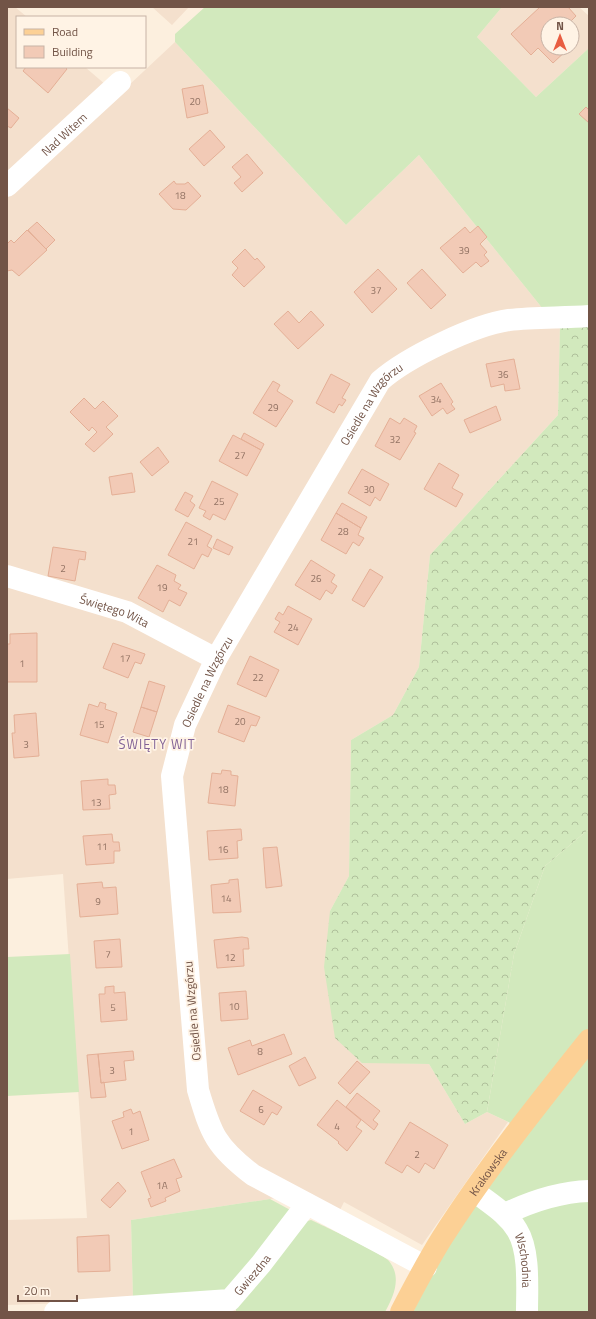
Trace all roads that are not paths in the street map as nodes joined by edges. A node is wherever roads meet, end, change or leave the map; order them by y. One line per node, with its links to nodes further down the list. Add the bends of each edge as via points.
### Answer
1 (120, 82): 2 (street, Nad Witem)
2 (7, 186)
3 (589, 316): 5 (street, Osiedle na Wzgórzu, via 510,320 488,326 420,354 392,370 380,381)
4 (7, 576): 5 (street, Świętego Wita, via 127,612)
5 (216, 659): 9 (street, Osiedle na Wzgórzu, via 185,725 172,776 198,1090 208,1123 218,1143 234,1161 253,1175)
6 (589, 1040): 7 (main road, Krakowska)
7 (474, 1191): 10 (street, Wschodnia); 11 (main road, Krakowska)
8 (589, 1191): 10 (street, via 570,1192 529,1202)
9 (307, 1204): 11 (street, Osiedle na Wzgórzu); 12 (street, Gwiezdna, via 230,1300)
10 (505, 1214): 14 (street, Wschodnia, via 518,1231 524,1250 527,1273)
11 (426, 1267): 13 (main road, Krakowska)
12 (54, 1312)
13 (401, 1312)
14 (526, 1312)

